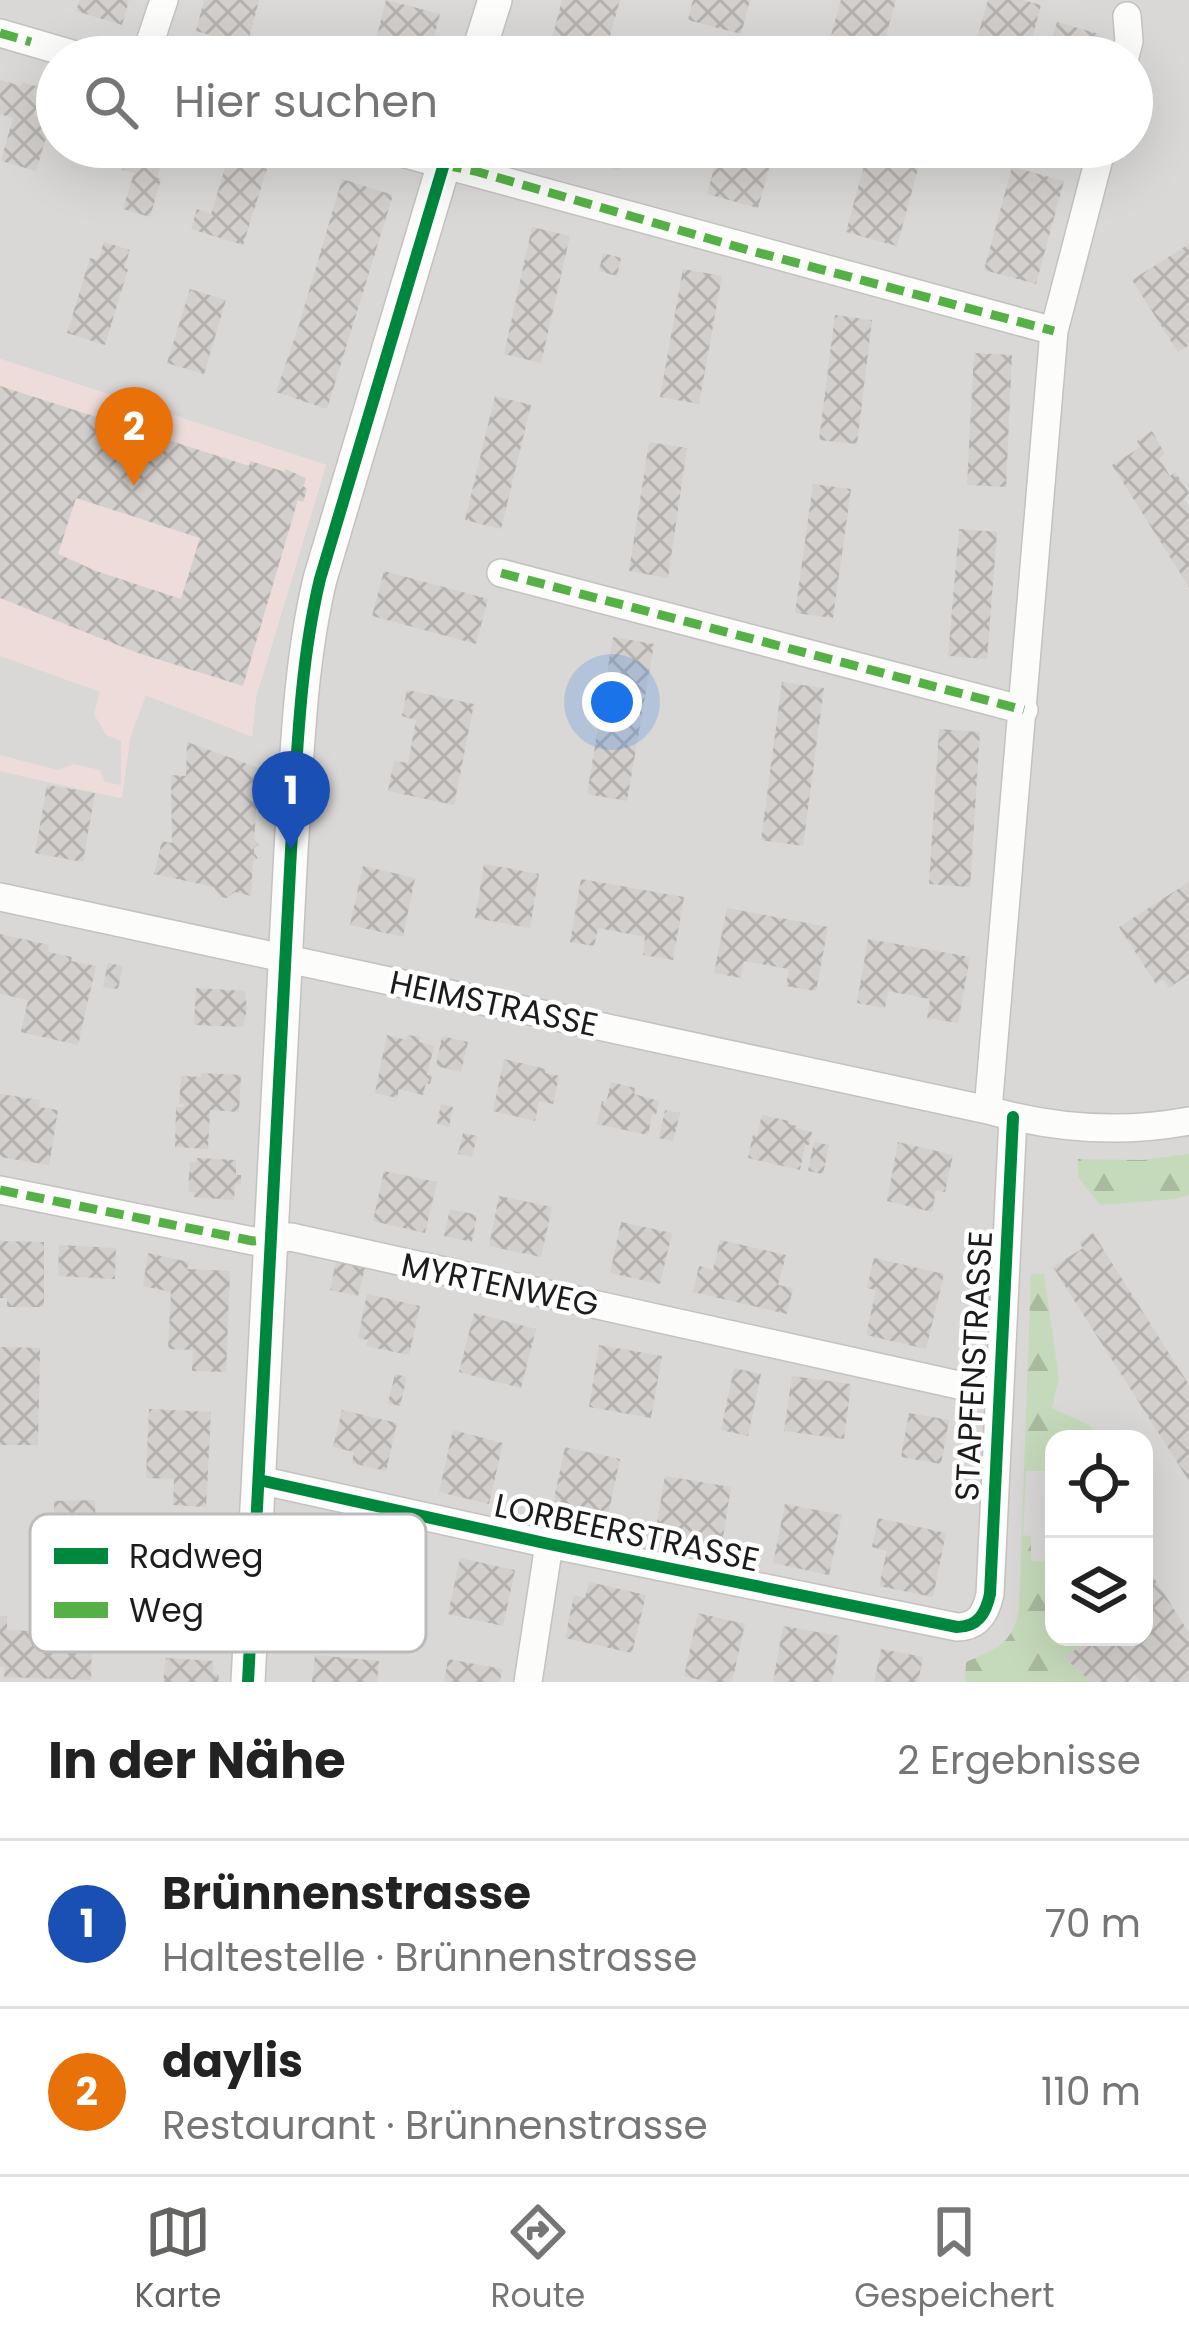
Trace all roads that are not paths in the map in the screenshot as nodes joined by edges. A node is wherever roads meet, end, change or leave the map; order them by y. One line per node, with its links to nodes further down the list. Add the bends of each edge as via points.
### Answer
1 (164, 0): 5 (street)
2 (495, 0): 6 (street)
3 (1127, 16): 7 (street)
4 (0, 33): 8 (street)
5 (153, 36)
6 (484, 36)
7 (1129, 36)
8 (36, 44)
9 (442, 168): 16 (street, via 313,610)
10 (470, 168): 12 (street)
11 (1097, 168): 12 (street, STAPFENSTRASSE)
12 (1054, 331): 14 (street, STAPFENSTRASSE)
13 (501, 574): 14 (street)
14 (1024, 710): 17 (street, STAPFENSTRASSE)
15 (0, 897): 16 (street, HEIMSTRASSE)
16 (285, 957): 17 (street, HEIMSTRASSE); 20 (street)
17 (1001, 1113): 18 (street, HEIMSTRASSE, via 1094,1129); 21 (street, STAPFENSTRASSE)
18 (1189, 1121)
19 (0, 1190): 20 (street, MYRTENWEG)
20 (271, 1239): 21 (street, MYRTENWEG, via 291,1237); 22 (street)
21 (999, 1394): 27 (street, STAPFENSTRASSE, via 990,1594)
22 (259, 1480): 23 (street); 24 (street, LORBEERSTRASSE)
23 (257, 1514)
24 (413, 1514)
25 (426, 1517): 26 (street, LORBEERSTRASSE)
26 (549, 1544): 27 (street, LORBEERSTRASSE, via 957,1627); 30 (street)
27 (982, 1617)
28 (250, 1652): 29 (street)
29 (248, 1682)
30 (528, 1682)

